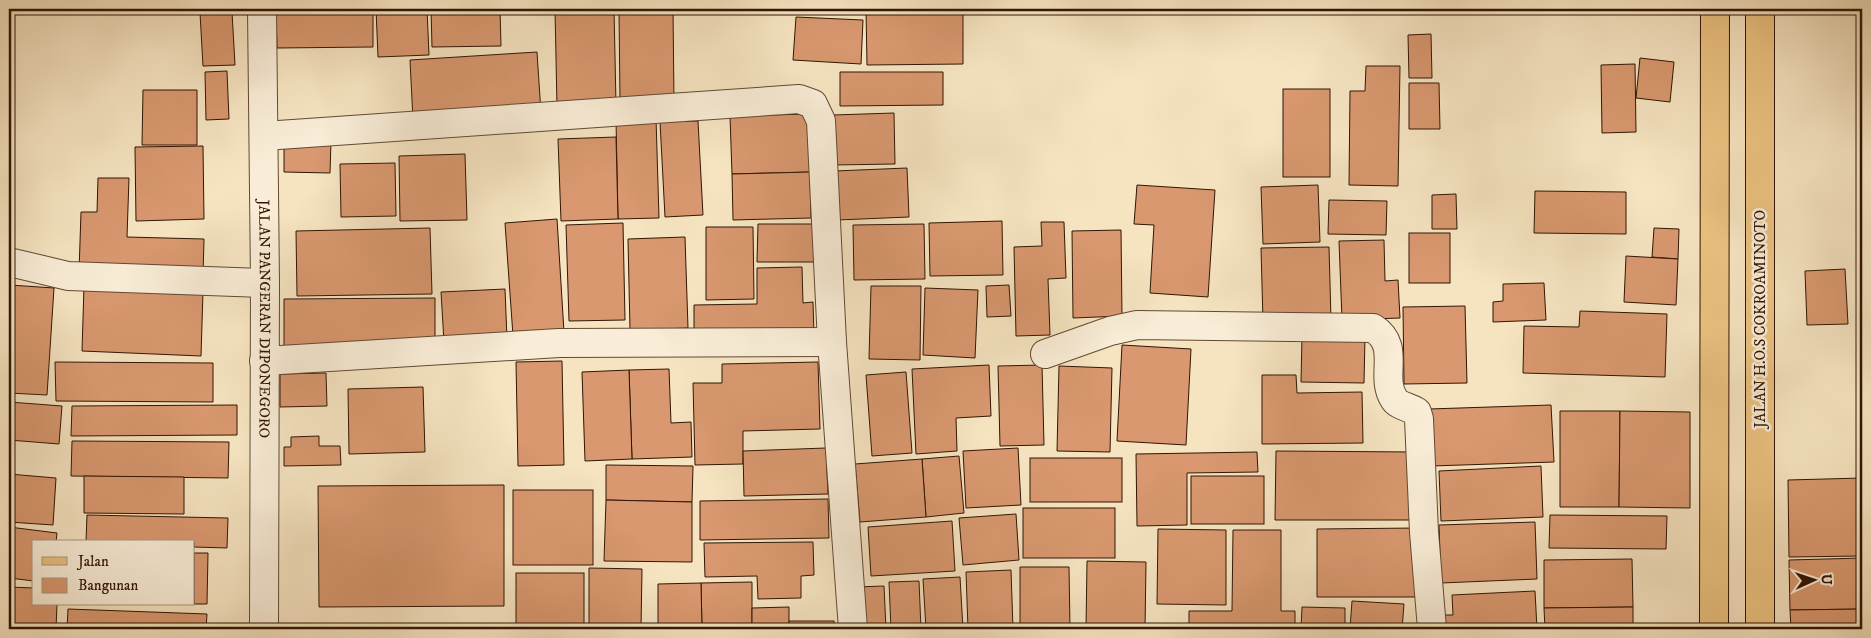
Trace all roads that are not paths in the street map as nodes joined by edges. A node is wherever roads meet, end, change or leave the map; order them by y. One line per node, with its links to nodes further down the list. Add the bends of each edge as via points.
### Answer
1 (262, 9): 4 (street, JALAN PANGERAN DIPONEGORO)
2 (1715, 9): 13 (main road)
3 (1760, 9): 14 (main road, JALAN H.O.S COKROAMINOTO)
4 (264, 136): 6 (street, JALAN PANGERAN DIPONEGORO); 7 (street, via 799,99 814,104 821,121)
5 (9, 262): 6 (street, via 68,276)
6 (265, 283): 9 (street, JALAN PANGERAN DIPONEGORO)
7 (832, 342): 9 (street, via 559,343); 11 (street)
8 (1045, 354): 12 (street, via 1137,325 1373,328 1382,334 1387,343 1391,394 1397,402 1417,412 1419,419)
9 (264, 361): 10 (street, JALAN PANGERAN DIPONEGORO)
10 (264, 629)
11 (853, 629)
12 (1432, 629)
13 (1714, 629)
14 (1760, 629)

